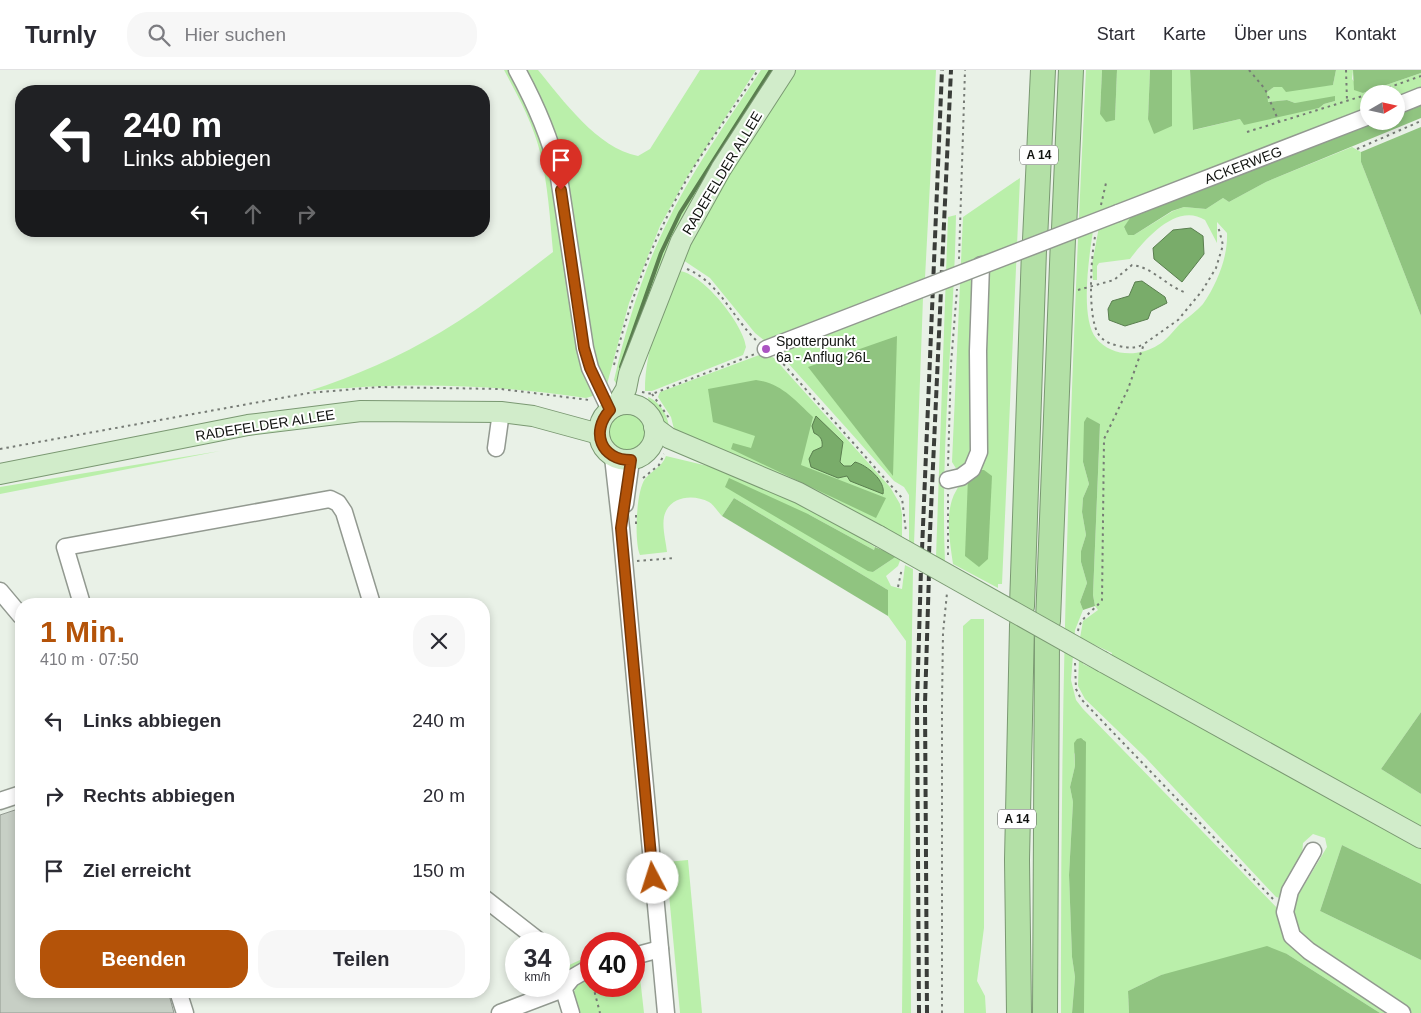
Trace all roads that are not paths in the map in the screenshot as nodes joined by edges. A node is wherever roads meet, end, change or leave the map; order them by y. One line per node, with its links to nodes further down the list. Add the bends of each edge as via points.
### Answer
1 (517, 70): 13 (street, via 551,142 584,348)
2 (785, 70): 9 (main road, RADEFELDER ALLEE, via 721,168 681,241)
3 (1044, 70): 39 (highway, A 14, via 1022,615 1017,841)
4 (1071, 70): 40 (highway, A 14, via 1048,630)
5 (1421, 96): 6 (street)
6 (1405, 102)
7 (1360, 119): 8 (street, ACKERWEG, bridge)
8 (981, 265): 10 (street, ACKERWEG, bridge); 19 (street, via 979,452 972,469 961,477)
9 (654, 306): 11 (main road, RADEFELDER ALLEE, via 639,374); 13 (main road, RADEFELDER ALLEE, via 626,389)
10 (766, 349)
11 (637, 406): 13 (main road, RADEFELDER ALLEE); 14 (main road)
12 (501, 412): 13 (main road, RADEFELDER ALLEE, via 533,416); 15 (street); 18 (main road, RADEFELDER ALLEE, via 361,412 319,416 248,425)
13 (606, 412): 16 (main road, via 606,451)
14 (663, 426): 16 (main road, via 652,445); 17 (main road, via 669,438)
15 (496, 448)
16 (630, 456): 17 (main road, via 666,451); 30 (street, via 621,528)
17 (730, 465): 26 (main road, bridge, via 799,494 879,536)
18 (0, 474)
19 (948, 480)
20 (0, 591): 23 (street)
21 (80, 598): 22 (street, via 65,547 330,499 338,503 344,512)
22 (370, 598)
23 (15, 609)
24 (15, 796): 25 (street)
25 (0, 801)
26 (1421, 838)
27 (1313, 851): 41 (street, via 1290,891 1285,912 1292,936)
28 (490, 903): 29 (street)
29 (528, 932)
30 (660, 949): 31 (street); 38 (street)
31 (645, 953)
32 (531, 997): 36 (street)
33 (566, 997): 37 (street)
34 (180, 998): 35 (street)
35 (185, 1013)
36 (500, 1013)
37 (571, 1013)
38 (666, 1013)
39 (1019, 1013)
40 (1045, 1013)
41 (1402, 1013)

